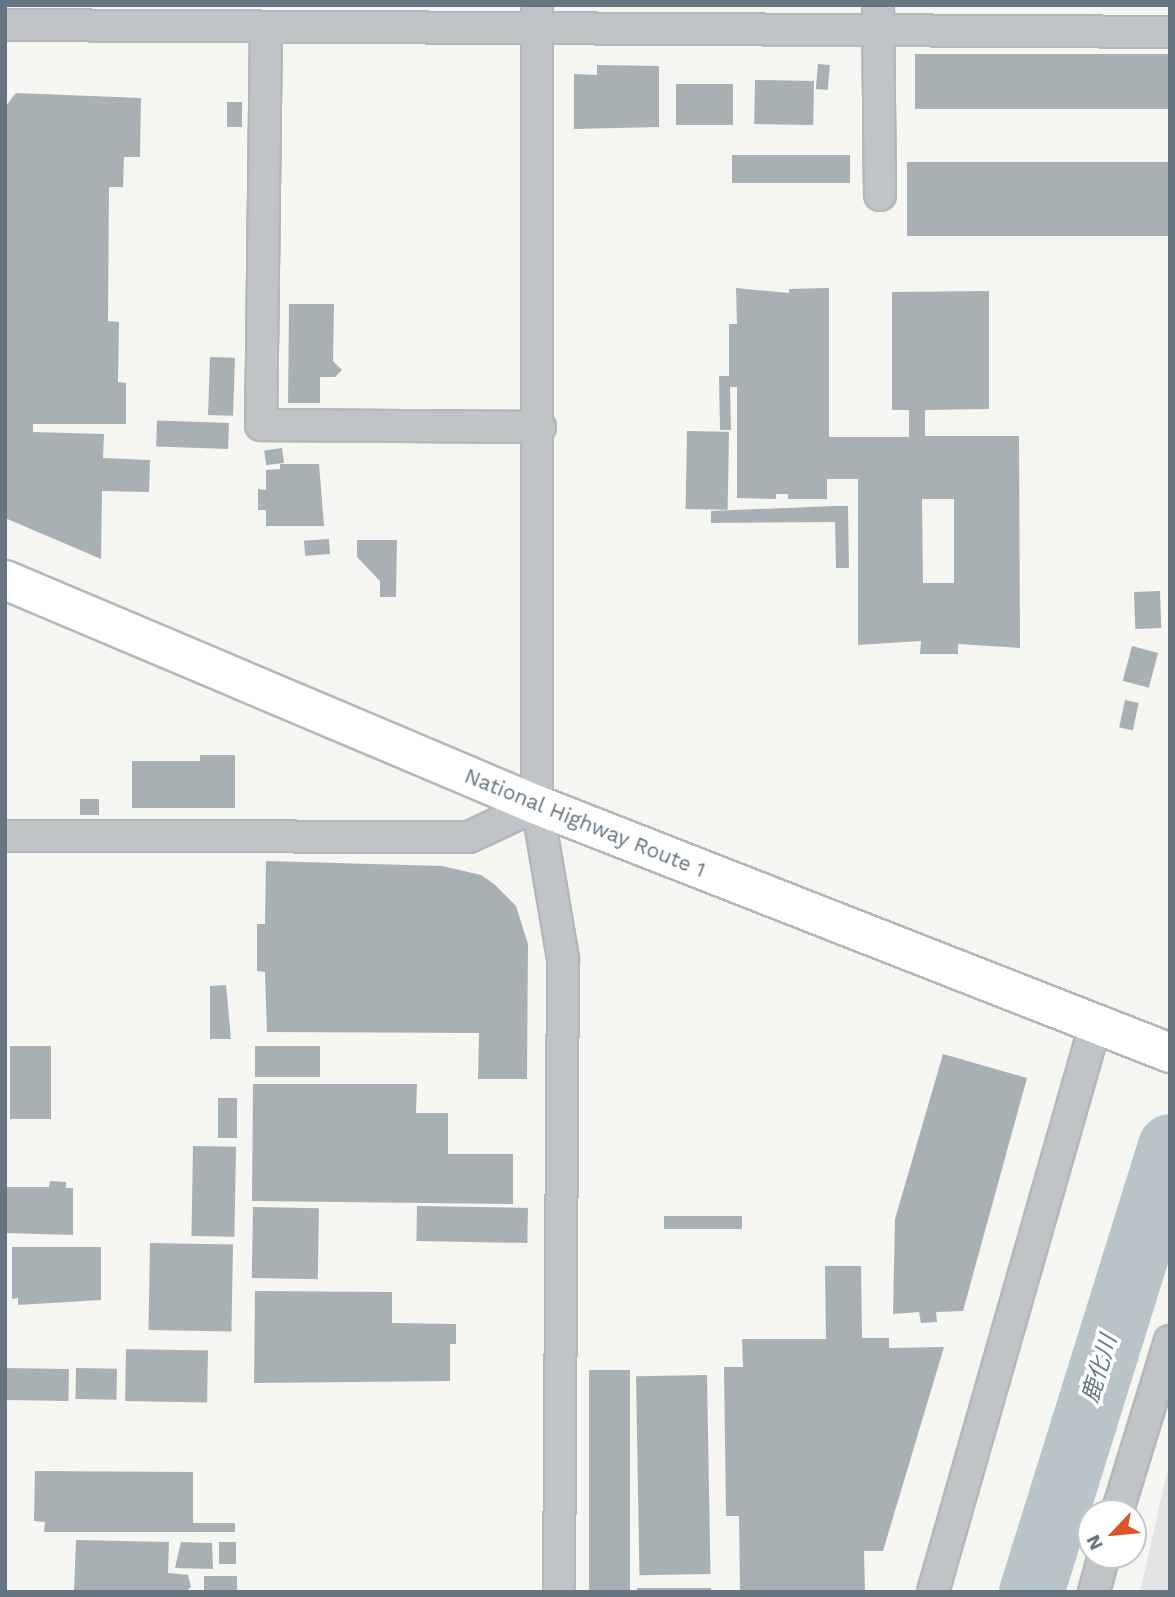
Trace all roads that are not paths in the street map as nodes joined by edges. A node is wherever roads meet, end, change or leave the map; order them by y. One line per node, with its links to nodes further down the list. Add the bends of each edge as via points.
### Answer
1 (537, 17): 2 (street); 4 (street); 7 (street)
2 (877, 18): 5 (street); 6 (street)
3 (5, 26): 4 (street)
4 (266, 27): 7 (street, via 261,425)
5 (1170, 32)
6 (880, 195)
7 (540, 427): 9 (street)
8 (5, 580): 9 (highway, National Highway Route 1)
9 (537, 806): 10 (street, via 469,837); 11 (highway, National Highway Route 1); 17 (street, via 562,959)
10 (5, 836)
11 (1095, 1026): 12 (highway, National Highway Route 1); 18 (street)
12 (1170, 1053)
13 (1170, 1340): 14 (street)
14 (1121, 1499)
15 (1100, 1569): 19 (street)
16 (1107, 1569): 20 (street)
17 (559, 1592)
18 (933, 1592)
19 (1094, 1592)
20 (1112, 1592)

